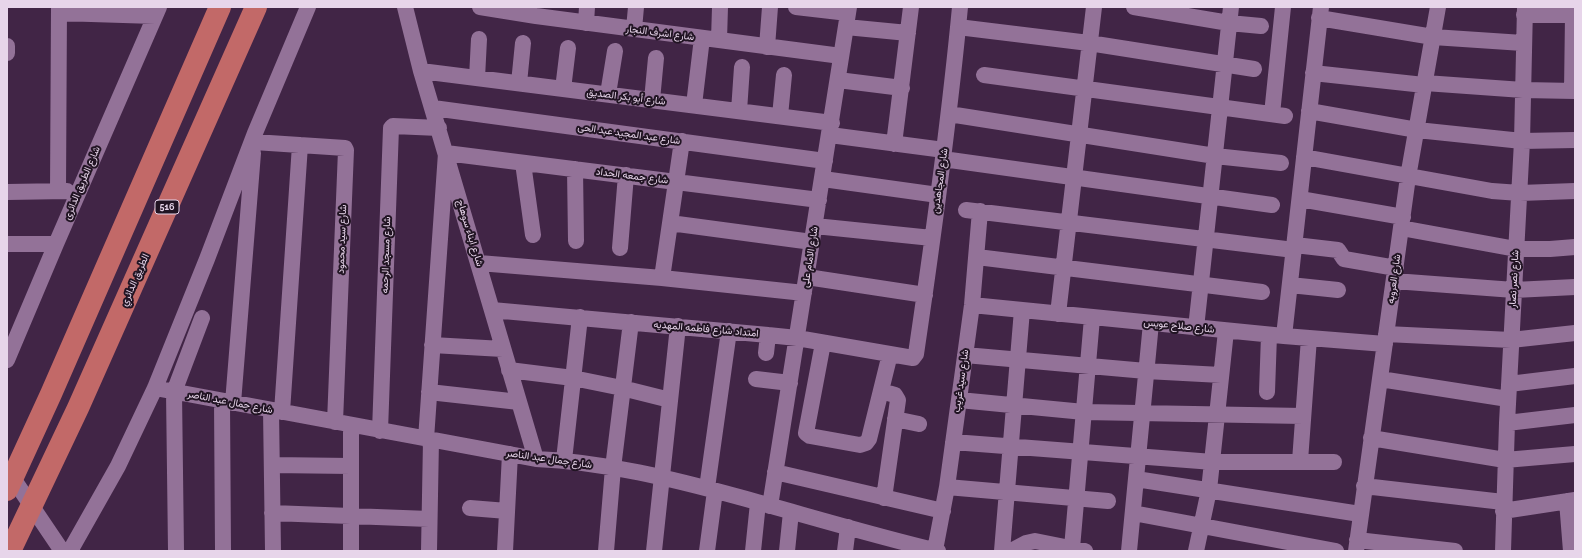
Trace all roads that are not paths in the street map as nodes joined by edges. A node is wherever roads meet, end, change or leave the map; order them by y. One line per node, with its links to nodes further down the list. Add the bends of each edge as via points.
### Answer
1 (220, 7): 216 (highway)
2 (256, 7): 240 (highway, الطريق الدائري / 516, via 78,408)
3 (308, 7): 73 (street)
4 (405, 7): 47 (street, شارع ابناء سوهاج)
5 (480, 7): 20 (street, شارع اشرف النجار)
6 (587, 7): 25 (street)
7 (636, 7): 28 (street)
8 (720, 7): 33 (street)
9 (770, 7): 38 (street)
10 (796, 7): 24 (street)
11 (911, 7): 29 (street)
12 (960, 7): 27 (street, شارع المجاهدين)
13 (1094, 7): 36 (street)
14 (1134, 7): 22 (street)
15 (1283, 7): 63 (street, via 1278,115)
16 (1438, 7): 30 (street, شارع العروبه)
17 (59, 10): 19 (street); 92 (street)
18 (1525, 11): 23 (street); 34 (street, شارع نصر نصار)
19 (157, 12): 93 (street, شارع الطريق الدائرى)
20 (536, 12): 25 (street, شارع اشرف النجار)
21 (1320, 12): 30 (street); 48 (street)
22 (1230, 15): 26 (street); 44 (street)
23 (1574, 15): 59 (street)
24 (848, 16): 29 (street); 42 (street, شارع الامام على)
25 (586, 23): 28 (street, شارع اشرف النجار)
26 (1261, 26)
27 (958, 27): 36 (street); 67 (street, شارع المجاهدين)
28 (634, 29): 31 (street, شارع اشرف النجار)
29 (908, 33): 55 (street)
30 (1433, 37): 34 (street); 54 (street, شارع العروبه)
31 (702, 38): 33 (street, شارع اشرف النجار); 62 (street)
32 (479, 39): 51 (street)
33 (718, 40): 38 (street, شارع اشرف النجار)
34 (1523, 42): 58 (street, شارع نصر نصار)
35 (524, 43): 53 (street)
36 (1089, 43): 44 (street); 56 (street)
37 (7, 46): 41 (street)
38 (766, 47): 42 (street, شارع اشرف النجار)
39 (568, 48): 57 (street)
40 (615, 51): 60 (street)
41 (7, 53)
42 (841, 56): 52 (street, شارع الامام على)
43 (656, 58): 61 (street)
44 (1224, 65): 46 (street); 63 (street)
45 (742, 67): 65 (street)
46 (1254, 69)
47 (421, 71): 51 (street, شارع أبو بكر الصديق); 64 (street, شارع ابناء سوهاج)
48 (1313, 73): 54 (street); 66 (street)
49 (784, 75): 68 (street)
50 (984, 75): 56 (street)
51 (477, 78): 53 (street, شارع أبو بكر الصديق)
52 (838, 80): 55 (street); 70 (street, شارع الامام على)
53 (519, 83): 57 (street, شارع أبو بكر الصديق)
54 (1425, 84): 58 (street); 71 (street, شارع العروبه)
55 (902, 88): 77 (street)
56 (1084, 88): 63 (street); 72 (street)
57 (564, 89): 60 (street, شارع أبو بكر الصديق)
58 (1523, 90): 59 (street); 76 (street, شارع نصر نصار)
59 (1573, 91)
60 (608, 94): 61 (street, شارع أبو بكر الصديق)
61 (652, 100): 62 (street, شارع أبو بكر الصديق)
62 (694, 105): 65 (street, شارع أبو بكر الصديق)
63 (1220, 107): 81 (street)
64 (433, 108): 69 (street, شارع ابناء سوهاج); 75 (street, شارع عبد المجيد عبد الحى)
65 (738, 111): 68 (street, شارع أبو بكر الصديق)
66 (1309, 111): 71 (street); 82 (street)
67 (949, 114): 72 (street); 80 (street, شارع المجاهدين)
68 (780, 116): 70 (street, شارع أبو بكر الصديق)
69 (439, 128): 79 (street, شارع ابناء سوهاج); 191 (street, شارع مسجد الرحمه, via 391,128)
70 (831, 129): 77 (street, شارع أبو بكر الصديق); 83 (street, شارع الامام على)
71 (1417, 130): 76 (street); 88 (street, شارع العروبه)
72 (1079, 135): 81 (street); 89 (street)
73 (254, 138): 78 (street, شارع سيد محمود); 168 (street); 177 (street)
74 (1575, 140): 76 (street)
75 (682, 141): 83 (street, شارع عبد المجيد عبد الحى); 91 (street)
76 (1522, 141): 96 (street, شارع نصر نصار)
77 (894, 144): 80 (street, شارع أبو بكر الصديق)
78 (300, 145): 180 (street); 187 (street, شارع سيد محمود, via 346,150)
79 (446, 152): 84 (street, شارع جمعه الحداد); 118 (street, شارع ابناء سوهاج); 151 (street)
80 (943, 155): 89 (street, شارع أبو بكر الصديق); 97 (street, شارع المجاهدين)
81 (1215, 156): 85 (street); 98 (street)
82 (1304, 157): 88 (street); 99 (street)
83 (825, 161): 90 (street, شارع الامام على)
84 (524, 163): 86 (street, شارع جمعه الحداد); 106 (street)
85 (1281, 163)
86 (575, 169): 87 (street, شارع جمعه الحداد); 109 (street)
87 (626, 175): 91 (street, شارع جمعه الحداد); 115 (street)
88 (1408, 177): 96 (street); 103 (street, شارع العروبه)
89 (1074, 178): 98 (street, شارع أبو بكر الصديق); 102 (street)
90 (823, 179): 97 (street); 100 (street, شارع الامام على)
91 (676, 182): 100 (street, شارع جمعه الحداد); 104 (street)
92 (58, 191): 93 (street); 95 (street)
93 (79, 191): 112 (street, شارع الطريق الدائرى)
94 (1575, 191): 96 (street)
95 (7, 192)
96 (1520, 193): 116 (street, شارع نصر نصار)
97 (938, 195): 107 (street, شارع المجاهدين)
98 (1210, 195): 101 (street, شارع أبو بكر الصديق); 108 (street)
99 (1300, 199): 103 (street); 113 (street)
100 (819, 200): 105 (street, شارع الامام على)
101 (1272, 205)
102 (1069, 222): 108 (street); 117 (street, شارع سيد غريب, via 973,210); 119 (street)
103 (1402, 222): 116 (street); 120 (street, شارع العروبه)
104 (670, 223): 110 (street); 121 (street)
105 (815, 226): 107 (street); 110 (street, شارع الامام على)
106 (533, 235)
107 (932, 238): 129 (street, شارع المجاهدين)
108 (1206, 239): 113 (street); 123 (street)
109 (576, 241)
110 (812, 242): 122 (street, شارع الامام على)
111 (7, 244): 112 (street)
112 (56, 244): 157 (street, شارع الطريق الدائرى)
113 (1294, 247): 120 (street, via 1338,250 1344,259); 124 (street)
114 (1575, 247): 116 (street)
115 (620, 248)
116 (1516, 249): 127 (street, شارع نصر نصار)
117 (977, 257): 119 (street); 130 (street, شارع سيد غريب)
118 (479, 263): 121 (street); 131 (street, شارع ابناء سوهاج)
119 (1063, 268): 123 (street); 133 (street)
120 (1395, 274): 127 (street); 148 (street, شارع العروبه)
121 (662, 278): 122 (street)
122 (805, 285): 129 (street); 146 (street, شارع الامام على)
123 (1200, 285): 128 (street); 140 (street)
124 (1290, 285): 126 (street); 145 (street)
125 (1575, 287): 127 (street)
126 (1338, 290)
127 (1514, 290): 149 (street, شارع نصر نصار)
128 (1262, 292)
129 (925, 295): 155 (street, شارع المجاهدين)
130 (972, 305): 132 (street, شارع صلاح عويس); 156 (street, شارع سيد غريب)
131 (492, 310): 135 (street, امتداد شارع فاطمه المهديه); 152 (street, شارع ابناء سوهاج)
132 (1022, 310): 133 (street, شارع صلاح عويس); 158 (street)
133 (1058, 314): 136 (street, شارع صلاح عويس)
134 (202, 318): 171 (street)
135 (580, 318): 137 (street, امتداد شارع فاطمه المهديه); 164 (street)
136 (1092, 318): 138 (street, شارع صلاح عويس); 159 (street)
137 (631, 322): 139 (street, امتداد شارع فاطمه المهديه); 169 (street)
138 (1151, 323): 140 (street, شارع صلاح عويس); 161 (street)
139 (678, 326): 141 (street, امتداد شارع فاطمه المهديه); 175 (street)
140 (1196, 328): 142 (street, شارع صلاح عويس)
141 (729, 331): 144 (street, امتداد شارع فاطمه المهديه); 215 (street)
142 (1226, 331): 145 (street, شارع صلاح عويس); 162 (street)
143 (1575, 333): 149 (street, شارع صلاح عويس)
144 (768, 335): 146 (street, امتداد شارع فاطمه المهديه); 153 (street)
145 (1277, 336): 147 (street, شارع صلاح عويس); 173 (street)
146 (797, 338): 150 (street, امتداد شارع فاطمه المهديه); 167 (street, شارع الامام على)
147 (1309, 338): 148 (street, شارع صلاح عويس); 185 (street)
148 (1386, 339): 149 (street, شارع صلاح عويس); 166 (street, شارع العروبه)
149 (1511, 340): 174 (street, شارع نصر نصار)
150 (823, 343): 154 (street, امتداد شارع فاطمه المهديه); 170 (street, via 805,431 808,436 866,444)
151 (432, 345): 152 (street); 172 (street)
152 (504, 349): 160 (street, شارع ابناء سوهاج)
153 (766, 353)
154 (890, 354): 155 (street, امتداد شارع فاطمه المهديه, via 912,358); 170 (street)
155 (916, 354)
156 (965, 356): 158 (street); 176 (street, شارع سيد غريب)
157 (7, 360)
158 (1018, 361): 159 (street); 179 (street)
159 (1088, 366): 161 (street); 181 (street)
160 (509, 370): 164 (street); 178 (street, شارع ابناء سوهاج)
161 (1146, 371): 162 (street); 182 (street)
162 (1221, 375): 183 (street)
163 (1575, 376): 174 (street)
164 (573, 378): 169 (street); 201 (street)
165 (756, 379): 167 (street)
166 (1380, 380): 174 (street); 192 (street, شارع العروبه)
167 (790, 382): 210 (street, شارع الامام على)
168 (155, 388): 171 (street, شارع جمال عبد الناصر); 242 (street, via 118,466)
169 (622, 388): 175 (street); 208 (street)
170 (881, 391): 186 (street, via 896,396 898,400)
171 (174, 392): 177 (street, شارع جمال عبد الناصر); 243 (street)
172 (429, 392): 178 (street); 193 (street)
173 (1266, 392)
174 (1508, 392): 188 (street, شارع نصر نصار)
175 (670, 400): 211 (street)
176 (958, 400): 179 (street); 194 (street, شارع سيد غريب)
177 (228, 402): 180 (street, شارع جمال عبد الناصر); 244 (street)
178 (519, 402): 200 (street, شارع ابناء سوهاج)
179 (1014, 405): 181 (street); 195 (street)
180 (277, 411): 187 (street, شارع جمال عبد الناصر); 206 (street)
181 (1084, 412): 182 (street); 196 (street)
182 (1142, 413): 183 (street); 199 (street)
183 (1216, 414): 185 (street); 204 (street)
184 (1575, 414): 188 (street)
185 (1303, 416): 203 (street)
186 (895, 419): 189 (street); 219 (street)
187 (335, 422): 190 (street, شارع جمال عبد الناصر)
188 (1507, 423): 202 (street, شارع نصر نصار)
189 (919, 424)
190 (351, 425): 191 (street, شارع جمال عبد الناصر); 207 (street)
191 (380, 431): 193 (street, شارع جمال عبد الناصر)
192 (1371, 438): 202 (street); 213 (street, شارع العروبه)
193 (429, 439): 197 (street, شارع جمال عبد الناصر); 233 (street)
194 (953, 442): 195 (street); 214 (street, شارع سيد غريب)
195 (1010, 446): 196 (street); 218 (street)
196 (1080, 452): 199 (street); 220 (street)
197 (510, 454): 200 (street, شارع جمال عبد الناصر); 226 (street)
198 (1575, 454): 202 (street)
199 (1138, 457): 204 (street); 212 (street)
200 (536, 459): 201 (street, شارع جمال عبد الناصر)
201 (564, 460): 208 (street, شارع جمال عبد الناصر)
202 (1505, 460): 224 (street, شارع نصر نصار)
203 (1300, 461): 204 (street); 205 (street)
204 (1213, 462): 217 (street)
205 (1334, 462)
206 (272, 465): 207 (street); 230 (street)
207 (351, 466): 232 (street)
208 (613, 468): 211 (street, شارع جمال عبد الناصر); 249 (street)
209 (7, 470): 241 (street)
210 (776, 472): 219 (street); 223 (street, شارع الامام على)
211 (661, 478): 215 (street, شارع جمال عبد الناصر); 250 (street)
212 (1136, 479): 217 (street); 229 (street)
213 (1364, 486): 224 (street); 231 (street, شارع العروبه)
214 (947, 487): 218 (street); 227 (street, شارع سيد غريب)
215 (711, 489): 223 (street, شارع جمال عبد الناصر); 251 (street)
216 (7, 490)
217 (1209, 490): 231 (street); 234 (street)
218 (1006, 492): 220 (street); 256 (street)
219 (884, 498): 227 (street)
220 (1076, 498): 221 (street); 239 (street)
221 (1108, 501)
222 (1571, 501): 224 (street); 263 (street)
223 (764, 504): 228 (street, شارع جمال عبد الناصر); 252 (street, شارع الامام على)
224 (1503, 506): 262 (street, شارع نصر نصار)
225 (470, 508): 226 (street)
226 (507, 511): 248 (street)
227 (943, 511): 255 (street, شارع سيد غريب)
228 (791, 512): 235 (street, شارع جمال عبد الناصر); 253 (street)
229 (1133, 513): 234 (street); 258 (street)
230 (272, 514): 232 (street); 245 (street)
231 (1360, 514): 237 (street, شارع العروبه)
232 (351, 517): 233 (street); 246 (street)
233 (429, 519): 247 (street)
234 (1203, 526): 259 (street); 260 (street)
235 (848, 527): 238 (street, شارع جمال عبد الناصر); 254 (street)
236 (1030, 546): 239 (street); 257 (street)
237 (1357, 546): 261 (street)
238 (901, 547): 255 (street, شارع جمال عبد الناصر)
239 (1079, 549)
240 (10, 551)
241 (62, 551)
242 (70, 551)
243 (176, 551)
244 (223, 551)
245 (272, 551)
246 (351, 551)
247 (429, 551)
248 (505, 551)
249 (606, 551)
250 (654, 551)
251 (707, 551)
252 (753, 551)
253 (787, 551)
254 (845, 551)
255 (937, 551)
256 (1002, 551)
257 (1011, 551)
258 (1129, 551)
259 (1196, 551)
260 (1336, 551)
261 (1455, 551)
262 (1503, 551)
263 (1571, 551)

